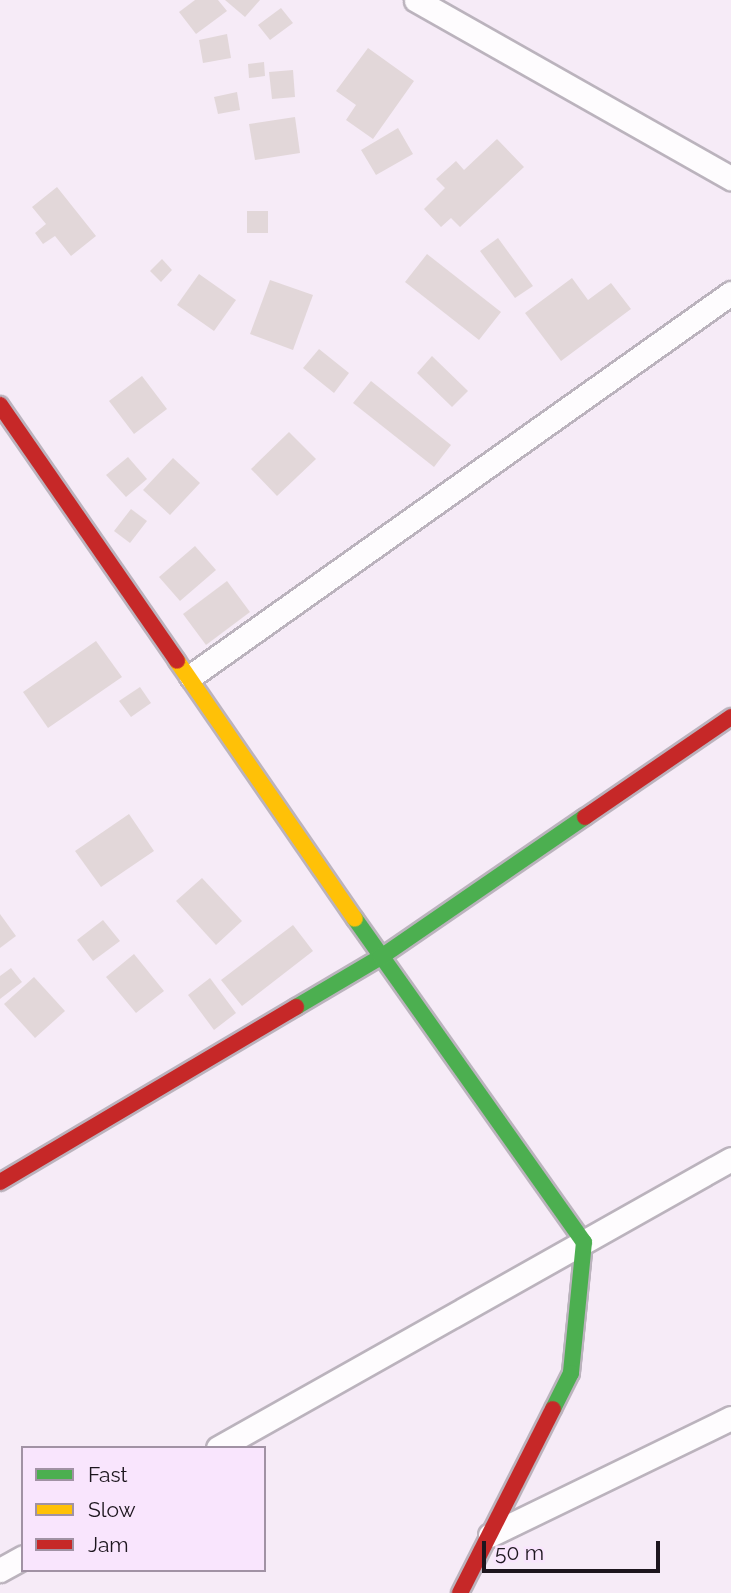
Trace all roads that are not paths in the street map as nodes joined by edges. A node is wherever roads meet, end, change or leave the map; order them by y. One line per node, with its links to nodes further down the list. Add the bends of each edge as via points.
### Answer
1 (416, 0): 2 (street)
2 (731, 178)
3 (731, 293): 5 (street)
4 (0, 405): 5 (street)
5 (191, 676): 7 (street)
6 (731, 718): 7 (street)
7 (381, 957): 9 (street); 10 (street)
8 (731, 1159): 10 (street)
9 (0, 1182)
10 (584, 1242): 12 (street); 13 (street, via 571,1373)
11 (731, 1418): 13 (street)
12 (222, 1446)
13 (490, 1535): 16 (street)
14 (21, 1558): 15 (street)
15 (0, 1570)
16 (460, 1593)

